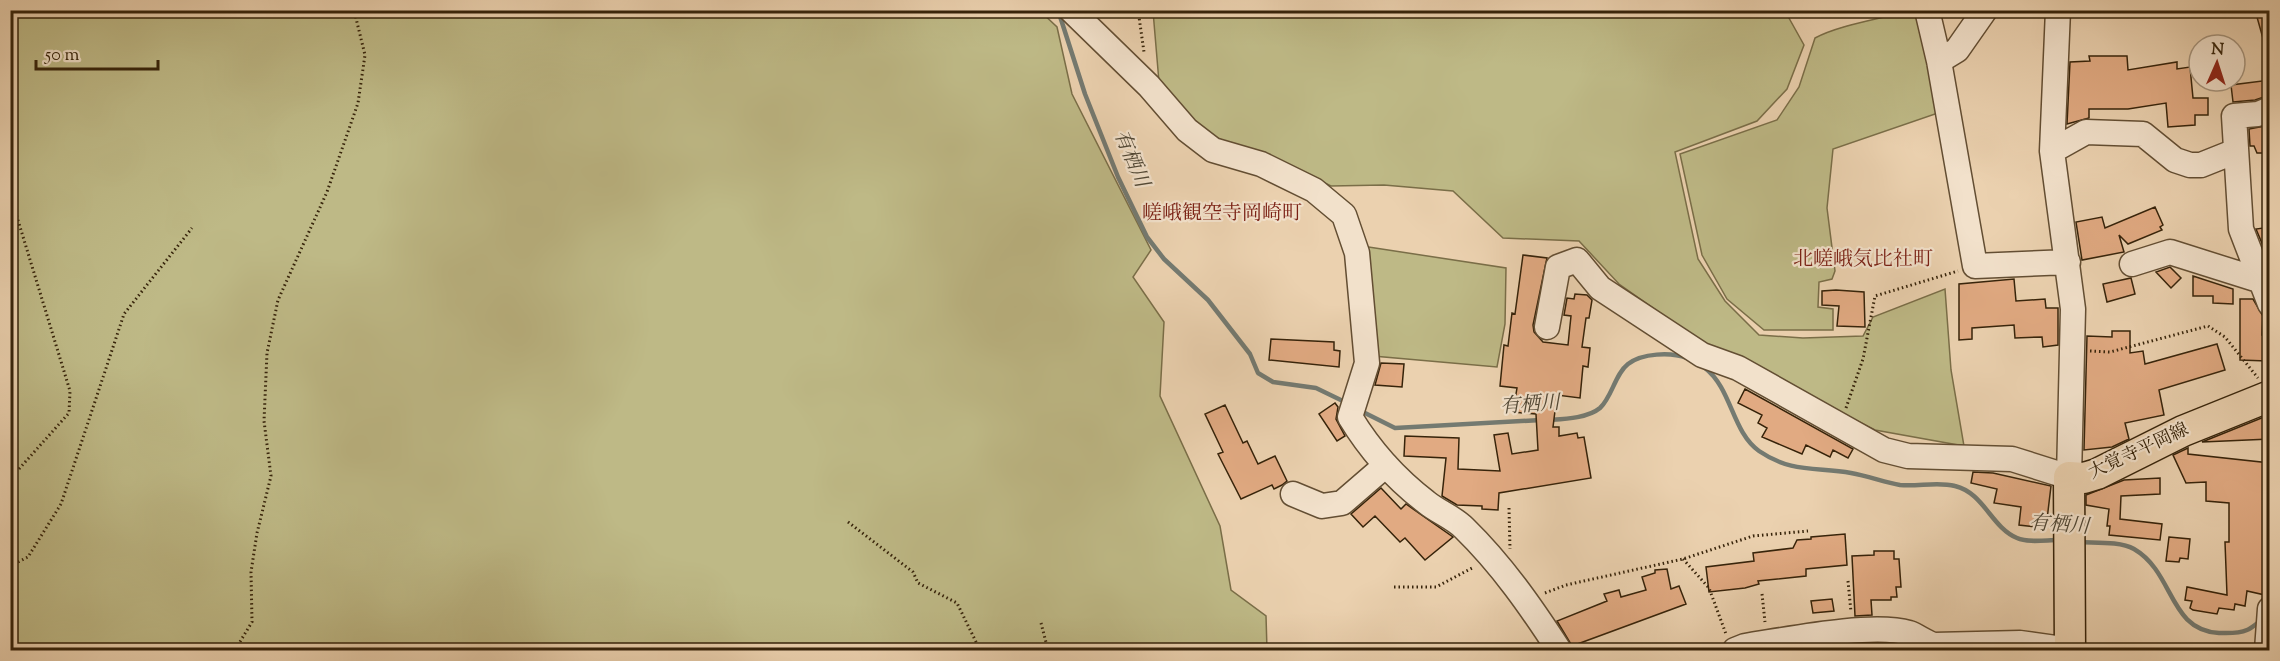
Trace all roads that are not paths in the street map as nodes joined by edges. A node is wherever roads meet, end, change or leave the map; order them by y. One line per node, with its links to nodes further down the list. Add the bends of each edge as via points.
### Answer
1 (1071, 10): 15 (street, via 1149,86 1187,130 1213,150 1261,164 1314,190 1344,215 1357,253 1367,363 1353,408 1367,445)
2 (1927, 10): 5 (street)
3 (1985, 10): 5 (street, via 1957,50)
4 (2058, 10): 7 (street)
5 (1939, 61): 9 (street, via 1975,266)
6 (2270, 109): 8 (street, via 2234,116)
7 (2052, 151): 8 (street, via 2086,132 2143,134 2175,160 2190,165 2201,165); 9 (street)
8 (2236, 151): 11 (street, via 2241,229)
9 (2068, 262): 16 (street, via 2073,309)
10 (2132, 264): 11 (street, via 2170,252)
11 (2262, 281): 12 (street)
12 (2270, 304)
13 (1547, 327): 16 (street, via 1558,267 1577,260 1600,288 1702,355 1738,368 1884,450 1908,456 2012,459)
14 (2266, 389): 16 (main road, 大覚寺平岡線, via 2097,474)
15 (1386, 465): 17 (street, via 1342,503 1322,506); 22 (street, via 1426,502 1462,526 1492,558 1527,601)
16 (2069, 477): 21 (main road, 大覚寺平岡線)
17 (1293, 494)
18 (2270, 609): 23 (street)
19 (1846, 638): 20 (street); 21 (street, via 1893,630 1911,633 1934,645 2020,643)
20 (1732, 645)
21 (2070, 650)
22 (1559, 651)
23 (2267, 651)

